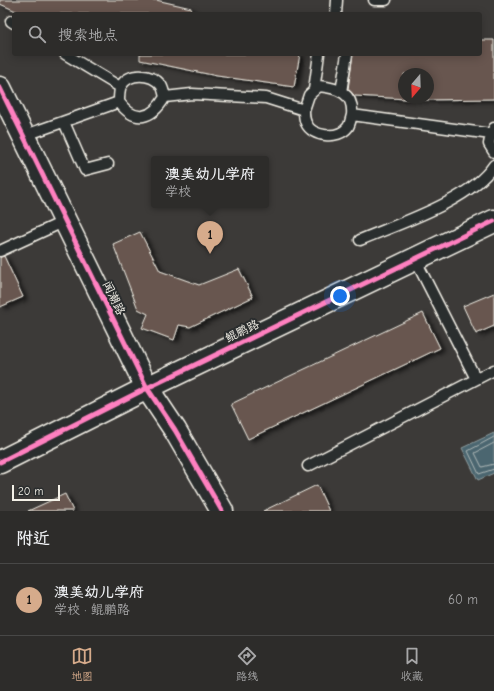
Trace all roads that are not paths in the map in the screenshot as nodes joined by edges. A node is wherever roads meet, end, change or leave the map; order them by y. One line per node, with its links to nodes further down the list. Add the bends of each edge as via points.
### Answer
1 (337, 0): 4 (lane)
2 (374, 0): 3 (lane)
3 (386, 0)
4 (336, 12)
5 (68, 56): 8 (lane)
6 (319, 56): 10 (lane)
7 (347, 56): 11 (lane)
8 (120, 87): 12 (lane, via 128,78 139,75 155,79 162,86); 13 (lane)
9 (0, 88): 18 (street, 闻潮路)
10 (314, 90): 11 (lane, via 319,86 336,88); 14 (lane, via 309,95)
11 (341, 92): 15 (lane, via 347,95 353,106)
12 (164, 97): 13 (lane, via 148,116 137,116 125,110); 14 (lane, via 192,94 266,98)
13 (119, 102): 16 (lane)
14 (304, 110): 15 (lane, via 305,122 312,130 324,135 337,134 348,128)
15 (352, 115): 17 (lane)
16 (64, 122): 18 (lane); 20 (lane, via 86,170)
17 (492, 131): 19 (lane, via 489,144)
18 (23, 136): 22 (street, 闻潮路)
19 (494, 152)
20 (108, 164)
21 (494, 166): 24 (lane, via 462,196)
22 (65, 221): 25 (lane); 29 (street, 闻潮路)
23 (494, 221): 26 (street, 鲲鹏路)
24 (360, 240)
25 (0, 251)
26 (415, 259): 28 (lane); 29 (street, 鲲鹏路)
27 (494, 370): 28 (lane)
28 (476, 380): 31 (lane)
29 (147, 388): 30 (street, 鲲鹏路); 32 (street, 闻潮路, via 175,430)
30 (0, 462)
31 (308, 466)
32 (222, 511)

